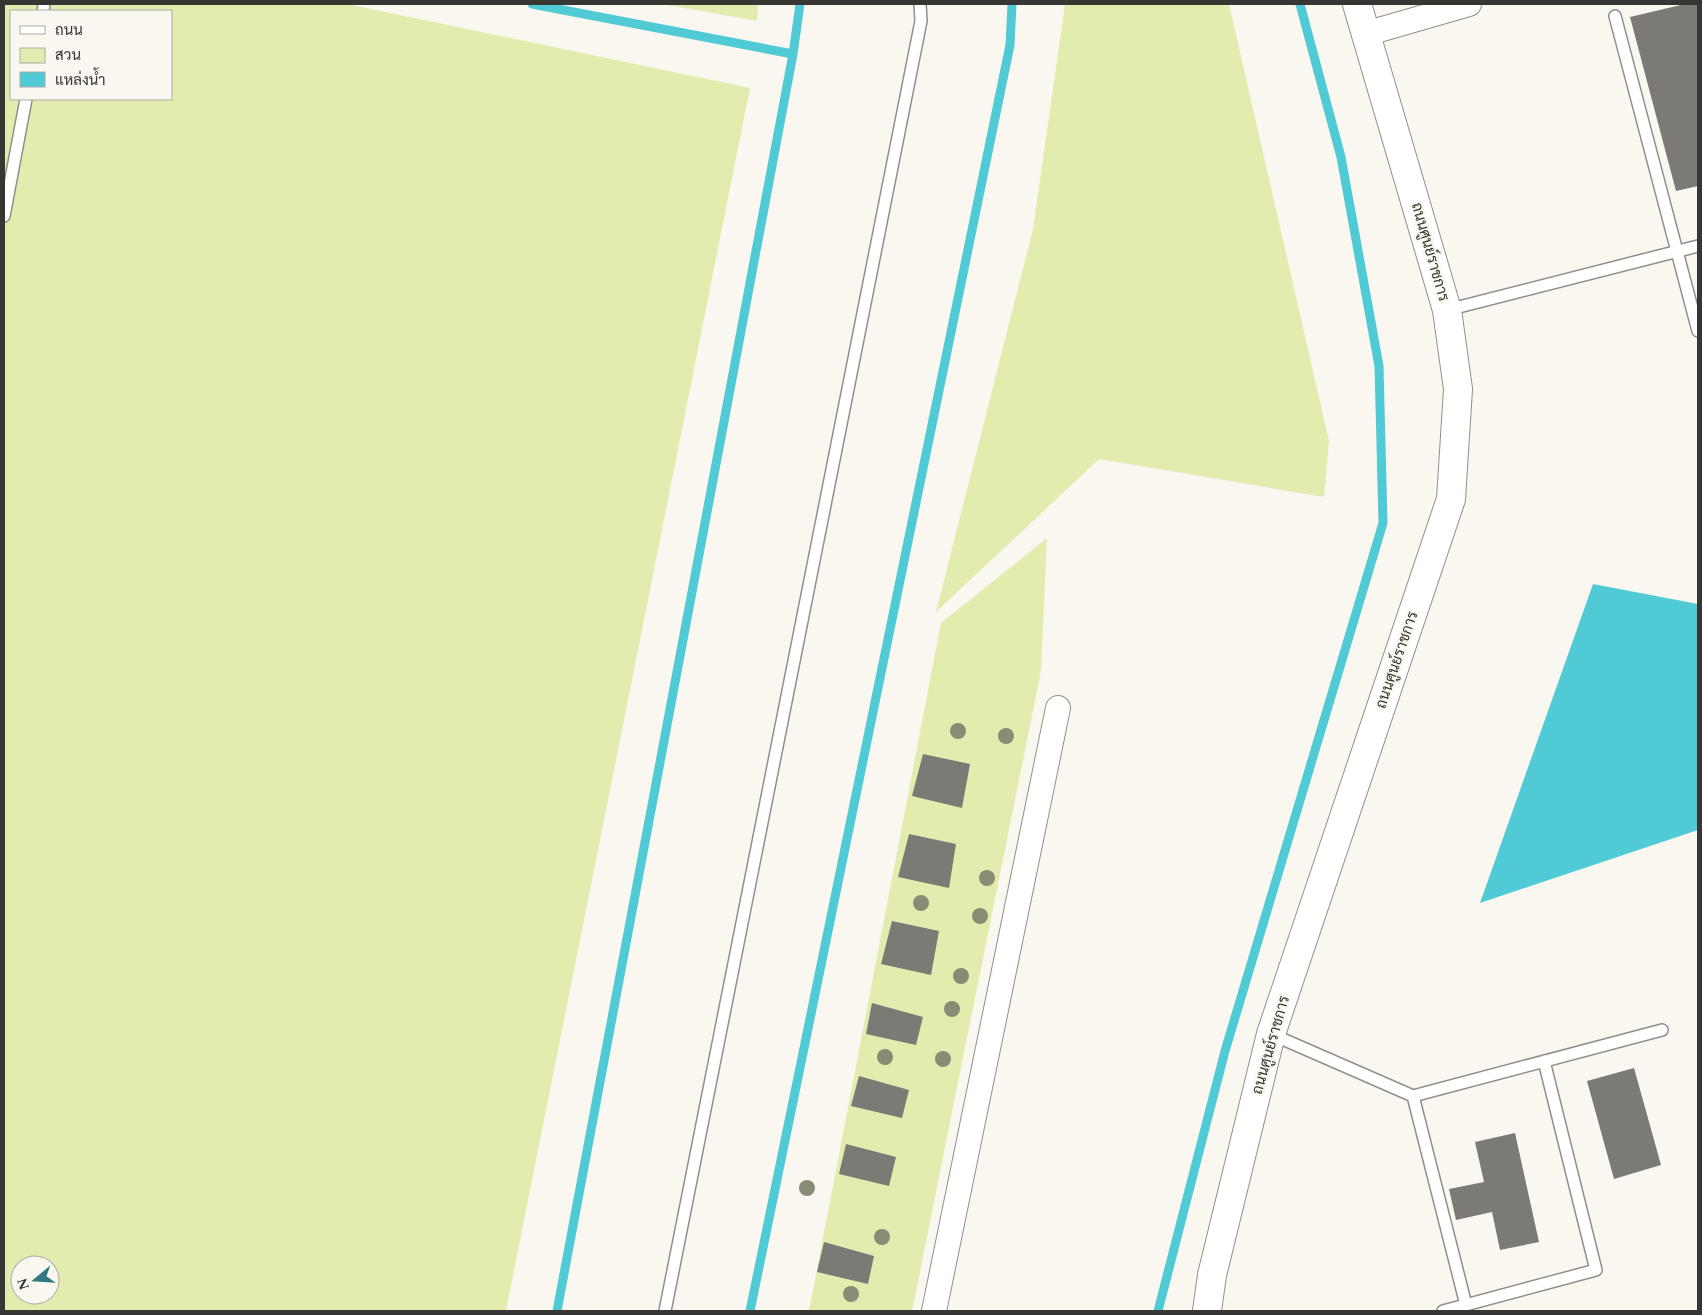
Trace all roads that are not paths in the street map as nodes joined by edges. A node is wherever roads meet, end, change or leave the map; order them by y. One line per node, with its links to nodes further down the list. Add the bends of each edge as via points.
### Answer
1 (920, 4): 18 (lane, via 921,21)
2 (1356, 4): 5 (street, ถนนศูนย์ราชการ)
3 (1469, 4): 5 (street)
4 (1616, 16): 9 (lane)
5 (1365, 34): 10 (street, ถนนศูนย์ราชการ)
6 (26, 100): 7 (lane)
7 (4, 216)
8 (1698, 246): 9 (lane)
9 (1677, 251): 10 (lane); 11 (lane)
10 (1447, 310): 14 (street, ถนนศูนย์ราชการ, via 1458,389 1451,499)
11 (1698, 332)
12 (1058, 708): 19 (street)
13 (1662, 1030): 15 (lane)
14 (1271, 1034): 16 (lane); 20 (street, ถนนศูนย์ราชการ, via 1212,1275)
15 (1544, 1061): 16 (lane); 17 (lane, via 1596,1270)
16 (1413, 1096): 17 (lane)
17 (1466, 1305): 21 (lane)
18 (665, 1311)
19 (934, 1311)
20 (1207, 1311)
21 (1443, 1311)

